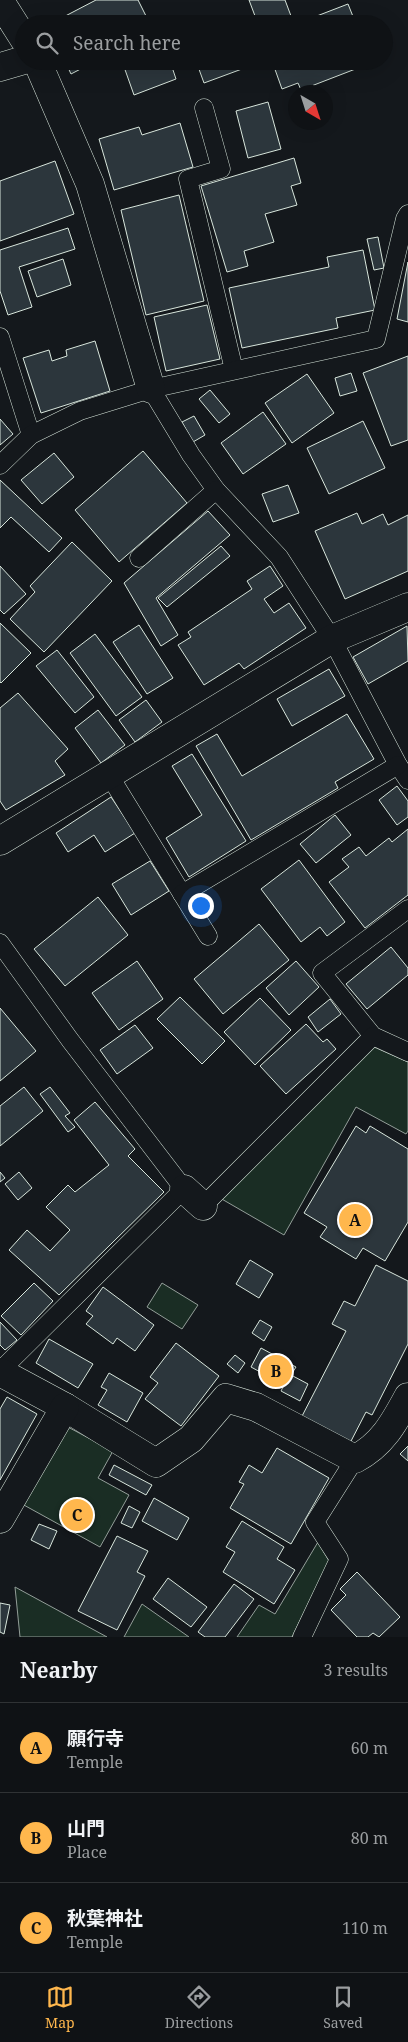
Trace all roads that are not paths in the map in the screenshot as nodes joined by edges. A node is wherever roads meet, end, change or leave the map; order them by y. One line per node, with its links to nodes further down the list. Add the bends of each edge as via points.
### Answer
1 (0, 2): 2 (street)
2 (15, 25)
3 (15, 63): 4 (street)
4 (0, 67)
5 (41, 70): 10 (street, via 90,184)
6 (204, 108): 9 (lane, via 221,169 188,179)
7 (408, 214): 9 (lane, via 376,338)
8 (0, 337): 11 (lane)
9 (234, 370): 10 (lane)
10 (151, 389): 11 (lane, via 80,411); 13 (lane)
11 (31, 435): 12 (lane)
12 (0, 465)
13 (216, 490): 14 (lane); 16 (lane, via 279,557)
14 (139, 558)
15 (408, 607): 16 (street)
16 (332, 639): 17 (lane); 18 (street)
17 (398, 765): 19 (lane); 21 (lane)
18 (109, 775): 20 (street); 21 (lane)
19 (408, 780)
20 (0, 841)
21 (182, 894): 23 (lane)
22 (408, 909): 25 (lane, via 322,973)
23 (208, 936)
24 (0, 943): 27 (lane, via 70,1040)
25 (373, 1036): 26 (lane); 27 (lane)
26 (408, 1052)
27 (193, 1198): 28 (lane)
28 (0, 1372): 30 (street)
29 (408, 1397): 31 (street, via 392,1426 370,1451)
30 (65, 1406): 31 (street, via 156,1463 191,1439 226,1398 256,1407); 32 (street)
31 (355, 1459): 33 (lane, via 315,1522 339,1559)
32 (0, 1519)
33 (302, 1637)

